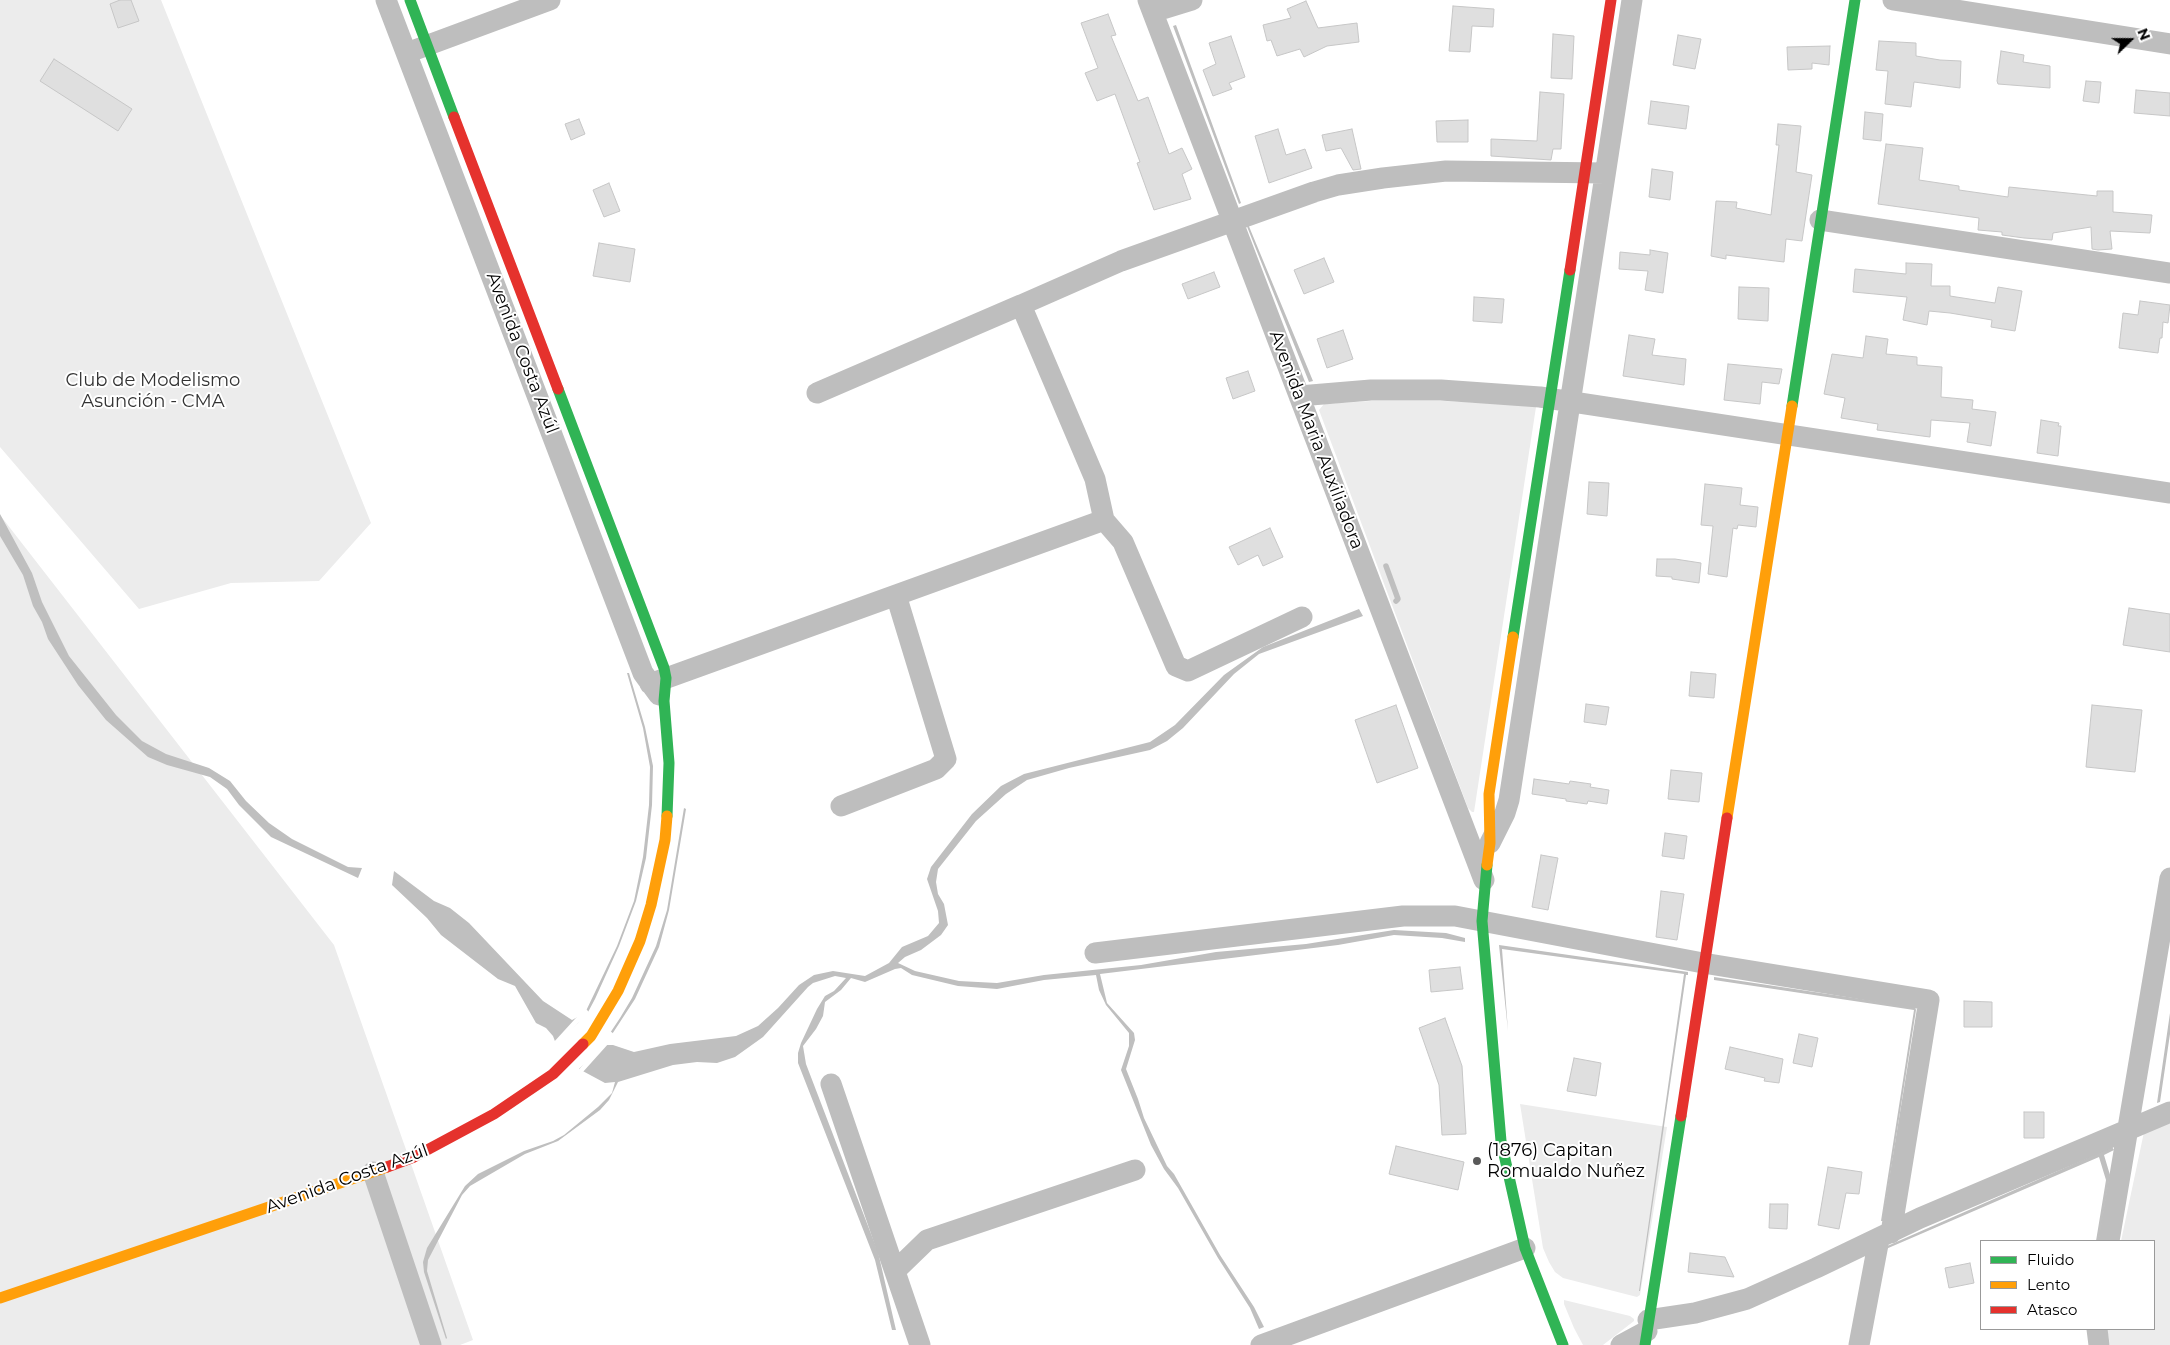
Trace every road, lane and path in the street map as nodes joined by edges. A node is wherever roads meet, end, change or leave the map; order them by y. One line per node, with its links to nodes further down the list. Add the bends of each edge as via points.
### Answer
1 (386, 0): 12 (street, Avenida Costa Azúl)
2 (410, 0): 11 (street, Avenida Costa Azúl)
3 (550, 0): 11 (street)
4 (1192, 0): 9 (street)
5 (1611, 0): 13 (street)
6 (1632, 0): 13 (street)
7 (1855, 0): 14 (street)
8 (1893, 0): 10 (street)
9 (1150, 6): 15 (street, Avenida Maria Auxiliadora)
10 (2170, 44)
11 (428, 45): 12 (street); 16 (street, Avenida Costa Azúl)
12 (408, 53): 17 (street, Avenida Costa Azúl)
13 (1595, 173): 15 (street, via 1446,171 1383,178 1338,185); 22 (street)
14 (1820, 220): 18 (street); 23 (street)
15 (1232, 221): 19 (street, via 1121,261); 21 (street, Avenida Maria Auxiliadora)
16 (506, 251): 17 (street); 28 (street, Avenida Costa Azúl, via 659,653)
17 (486, 259): 28 (street, Avenida Costa Azúl, via 643,672)
18 (2170, 273)
19 (1021, 305): 20 (street); 25 (street, via 1095,479)
20 (816, 393)
21 (1299, 396): 22 (street, via 1371,390 1441,390); 33 (street, Avenida Maria Auxiliadora)
22 (1560, 400): 23 (street); 31 (street, via 1509,800)
23 (1786, 435): 24 (street); 36 (street)
24 (2170, 494)
25 (1104, 520): 26 (street); 27 (street, via 1123,542 1176,666 1188,671)
26 (896, 595): 28 (street); 30 (street, via 946,759 936,769)
27 (1302, 618)
28 (658, 681): 29 (street, Avenida Costa Azúl)
29 (664, 701): 41 (street, Avenida Costa Azúl, via 668,798 659,872 640,941 618,991 591,1036 553,1074 494,1114 414,1157)
30 (841, 806)
31 (1490, 843): 33 (street)
32 (2170, 878): 39 (street)
33 (1484, 880): 34 (street)
34 (1482, 921): 35 (street, via 1455,916 1403,916); 36 (street); 44 (street, via 1501,1141)
35 (1095, 953)
36 (1704, 963): 42 (street, via 1929,1000); 48 (street)
37 (831, 1084): 45 (street)
38 (2170, 1112): 39 (street)
39 (2128, 1130): 42 (street, via 1920,1218); 43 (street)
40 (1135, 1170): 45 (street, via 926,1240)
41 (373, 1172): 46 (street, Avenida Costa Azúl); 49 (street)
42 (1885, 1236): 48 (street, via 1747,1298 1695,1313); 54 (street)
43 (2109, 1240)
44 (1525, 1248): 51 (street); 52 (street)
45 (894, 1271): 50 (street)
46 (0, 1298)
47 (2097, 1330): 55 (street)
48 (1647, 1332): 53 (street)
49 (431, 1345)
50 (920, 1345)
51 (1261, 1345)
52 (1563, 1345)
53 (1621, 1345)
54 (1859, 1345)
55 (2099, 1345)

